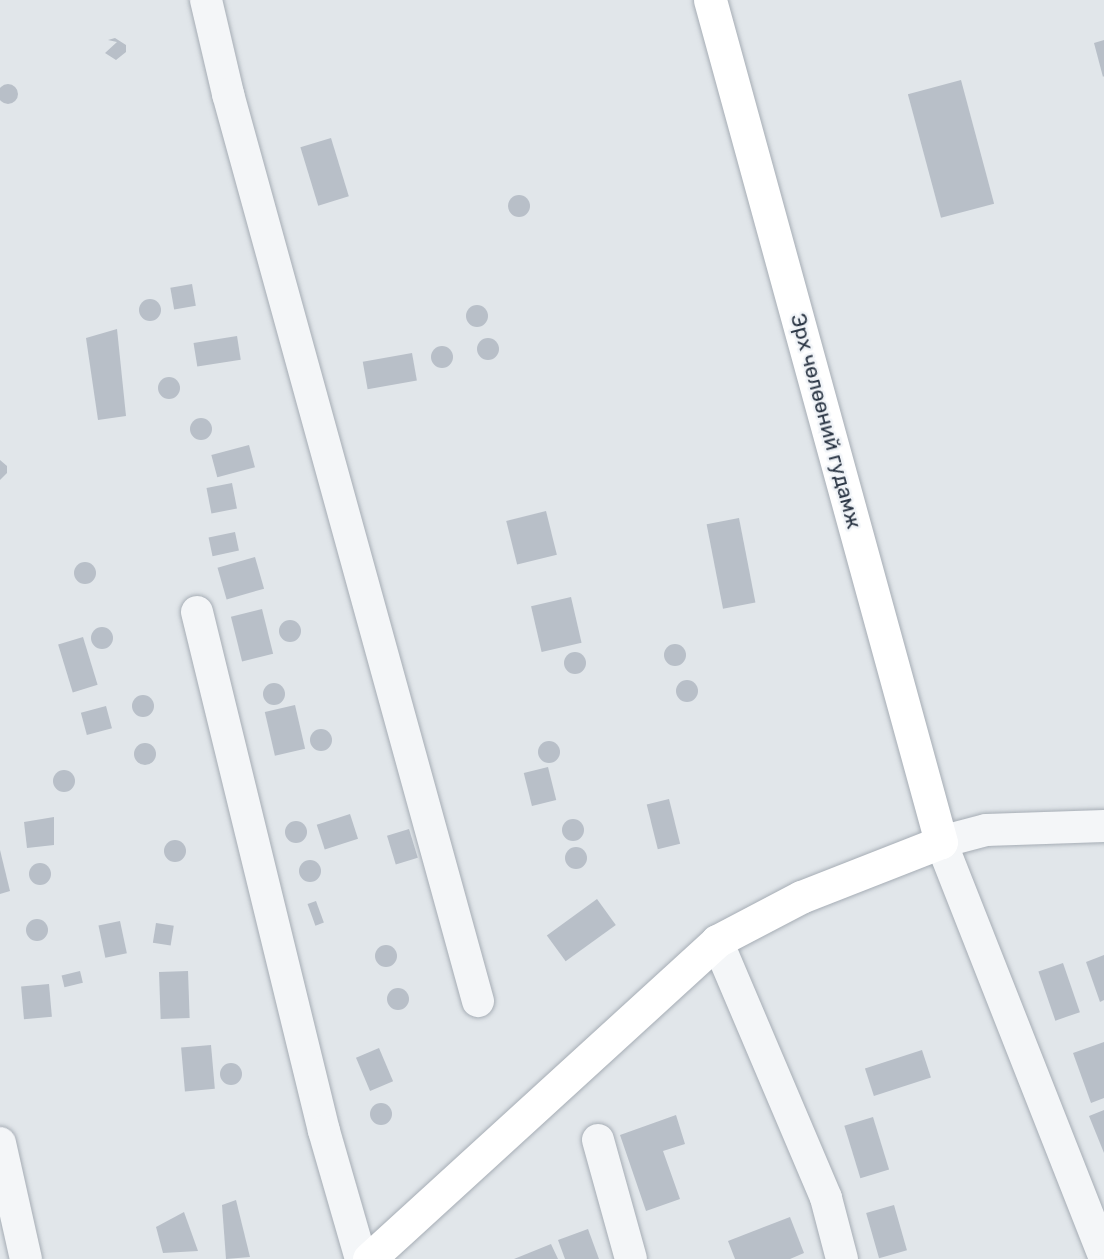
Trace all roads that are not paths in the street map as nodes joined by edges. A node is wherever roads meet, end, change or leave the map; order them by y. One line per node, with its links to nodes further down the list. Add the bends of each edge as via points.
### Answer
1 (206, 0): 7 (street, via 228,93)
2 (710, 0): 5 (main road, Эрх чөлөөний гудамж)
3 (197, 612): 12 (street, via 324,1131)
4 (1104, 825): 5 (street, via 986,830)
5 (941, 842): 6 (main road, via 801,897); 10 (street)
6 (717, 940): 13 (main road); 15 (street, via 826,1198)
7 (478, 1001)
8 (598, 1140): 14 (street)
9 (0, 1143): 11 (street)
10 (1104, 1256)
11 (26, 1259)
12 (361, 1259)
13 (369, 1259)
14 (631, 1259)
15 (842, 1259)

